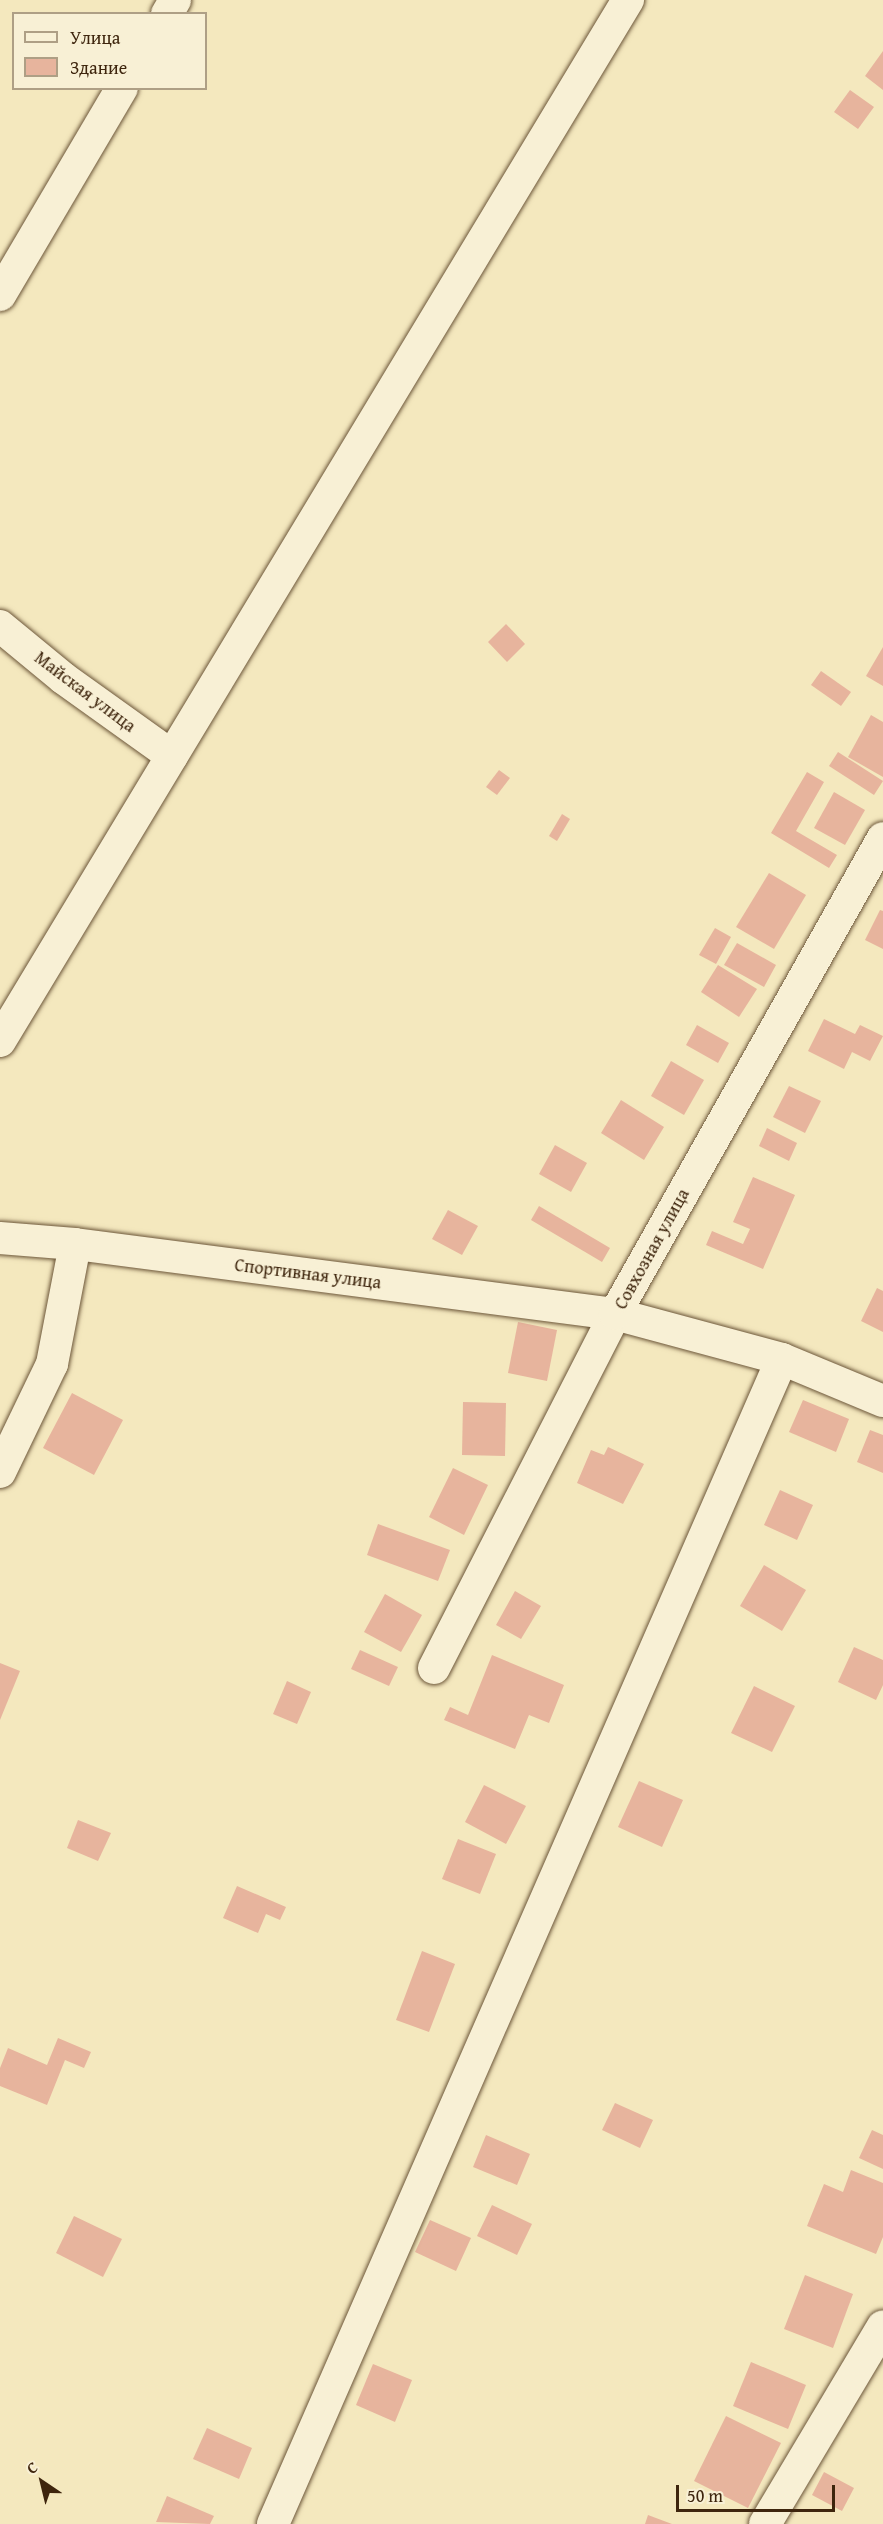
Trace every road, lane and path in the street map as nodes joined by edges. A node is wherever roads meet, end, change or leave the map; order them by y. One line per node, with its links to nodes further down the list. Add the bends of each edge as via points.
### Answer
1 (628, 0): 5 (street)
2 (121, 90): 3 (street)
3 (0, 295)
4 (0, 626): 5 (street, Майская улица, via 63,678)
5 (172, 756): 7 (street)
6 (883, 838): 10 (street, Совхозная улица)
7 (0, 1041)
8 (0, 1238): 9 (street, Спортивная улица)
9 (75, 1244): 10 (street, Спортивная улица); 13 (street, via 52,1364)
10 (615, 1314): 11 (street, Спортивная улица); 14 (street, Совхозная улица)
11 (782, 1359): 12 (street, Спортивная улица); 16 (street)
12 (883, 1401)
13 (0, 1472)
14 (434, 1668)
15 (883, 2326): 17 (street)
16 (273, 2524)
17 (765, 2524)

